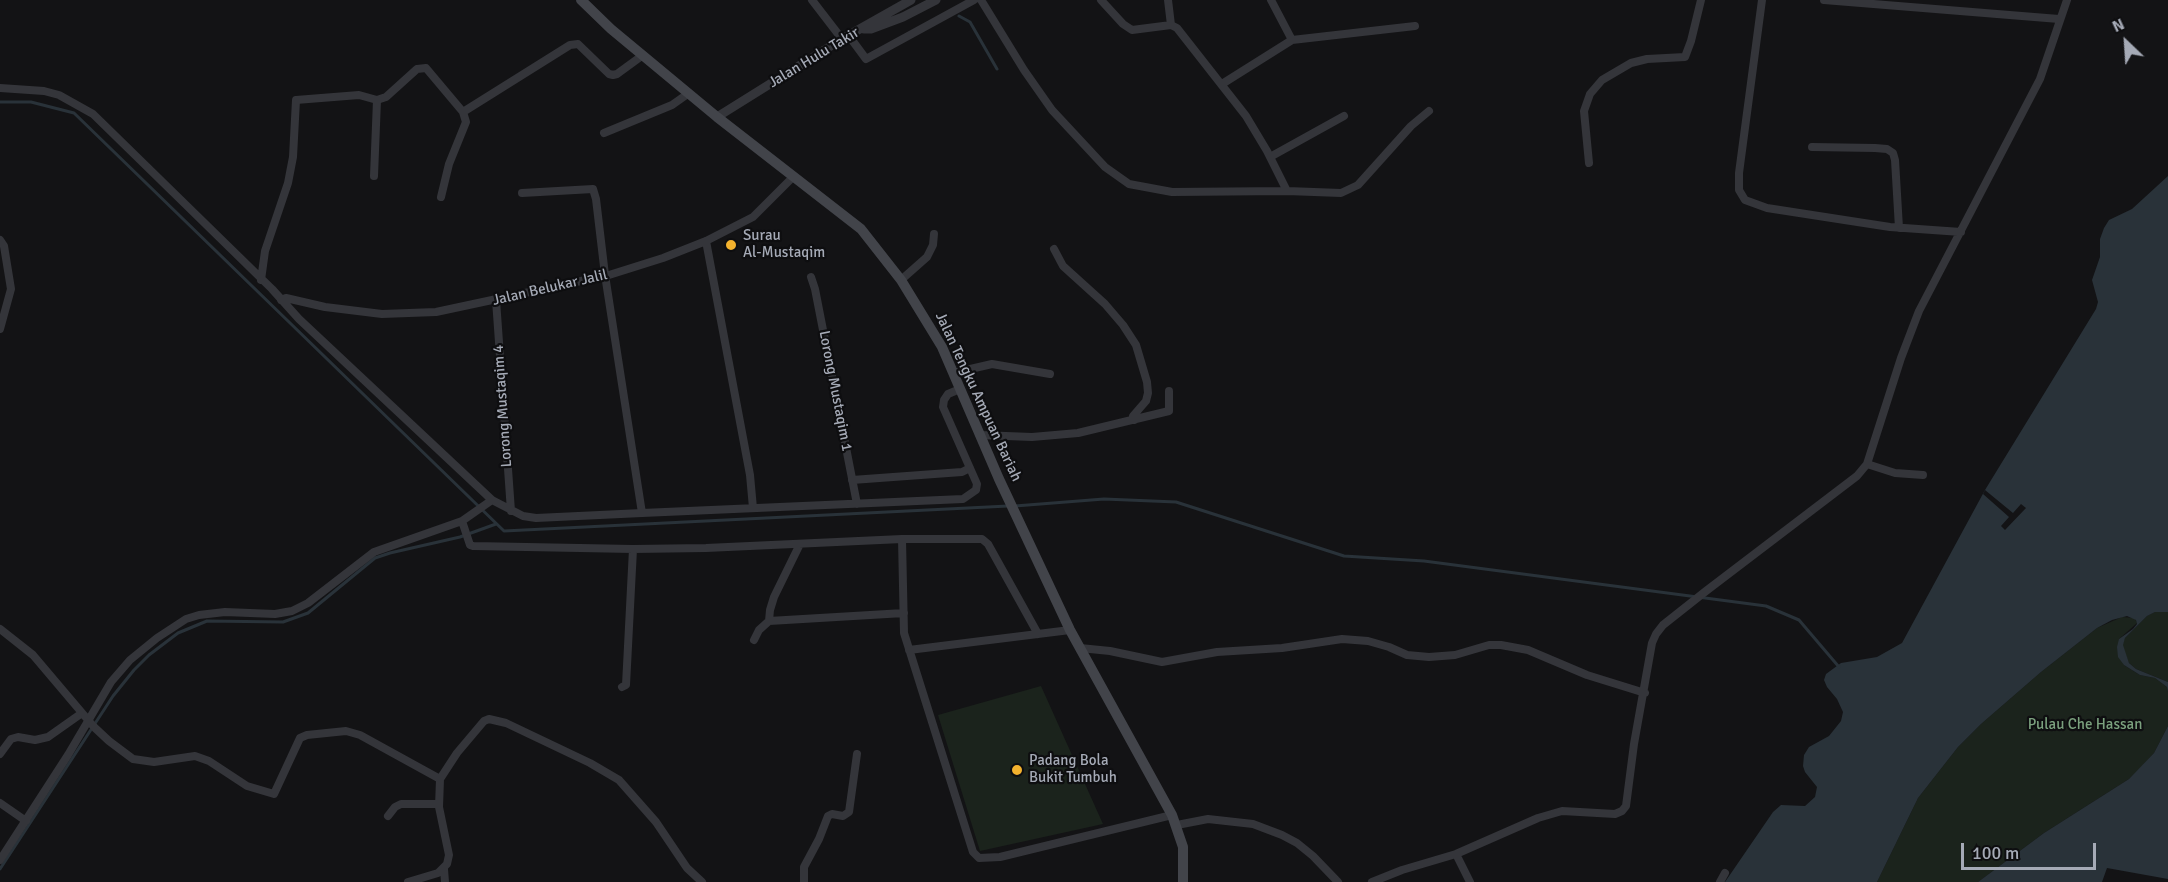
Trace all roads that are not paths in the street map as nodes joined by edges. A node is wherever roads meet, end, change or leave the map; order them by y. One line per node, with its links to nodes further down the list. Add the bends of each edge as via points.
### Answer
1 (581, 0): 20 (main road, Jalan Tengku Ampuan Bariah)
2 (812, 0): 18 (street)
3 (910, 0): 17 (street, Jalan Hulu Takir)
4 (936, 0): 17 (street, via 889,23)
5 (974, 0): 18 (street, via 866,59)
6 (981, 0): 35 (street, via 1052,110 1105,167 1129,184 1172,192)
7 (1101, 0): 15 (street, via 1132,30)
8 (1168, 0): 15 (street)
9 (1271, 0): 19 (street)
10 (1701, 0): 32 (street, via 1685,57 1631,63 1602,80 1590,94 1584,111)
11 (1762, 0): 38 (street, via 1739,173 1739,190 1745,200 1767,208)
12 (1824, 0): 14 (street)
13 (2067, 0): 14 (street)
14 (2059, 19): 39 (street, via 2040,79)
15 (1171, 25): 21 (street)
16 (1415, 26): 19 (street)
17 (862, 29): 18 (street, Jalan Hulu Takir)
18 (845, 38): 28 (street, Jalan Hulu Takir)
19 (1292, 40): 21 (street)
20 (643, 55): 23 (main road, Jalan Tengku Ampuan Bariah); 26 (street, via 613,75 578,44 570,45)
21 (1222, 84): 31 (street)
22 (0, 88): 46 (street, via 59,95 93,114)
23 (689, 93): 28 (main road, Jalan Tengku Ampuan Bariah); 29 (street, via 672,105)
24 (377, 100): 26 (street, via 386,97 417,69 426,68); 33 (street); 46 (street, via 359,95 297,100 288,183 265,251)
25 (1429, 111): 35 (street, via 1348,191)
26 (463, 112): 37 (street, via 466,122)
27 (1344, 116): 31 (street)
28 (717, 117): 34 (main road, Jalan Tengku Ampuan Bariah)
29 (604, 133)
30 (1812, 147): 38 (street, via 1875,148 1893,153)
31 (1270, 157): 35 (street)
32 (1589, 163)
33 (374, 176)
34 (793, 177): 42 (street, Jalan Belukar Jalil, via 753,217); 47 (main road, Jalan Tengku Ampuan Bariah, via 861,229)
35 (1287, 191)
36 (522, 194): 44 (street, via 593,189)
37 (441, 197)
38 (1899, 228): 39 (street)
39 (1961, 232): 57 (street, via 1919,312)
40 (934, 234): 47 (street, via 927,257)
41 (0, 240): 50 (street, via 11,289)
42 (706, 241): 44 (street, Jalan Belukar Jalil); 63 (street)
43 (1054, 249): 55 (street, via 1063,266 1105,304 1136,345 1148,393)
44 (605, 275): 49 (street, Jalan Belukar Jalil); 65 (street)
45 (810, 277): 60 (street, Lorong Mustaqim 1)
46 (261, 279): 48 (street)
47 (901, 280): 51 (main road, Jalan Tengku Ampuan Bariah)
48 (281, 300): 49 (street, Jalan Belukar Jalil, via 382,314 436,312); 61 (street)
49 (496, 300): 64 (street, Lorong Mustaqim 4)
50 (0, 329)
51 (953, 373): 52 (street, via 992,364); 53 (main road, Jalan Tengku Ampuan Bariah)
52 (1050, 374)
53 (960, 389): 56 (main road, Jalan Tengku Ampuan Bariah); 58 (street, via 948,394 943,406)
54 (1169, 391): 55 (street, via 1169,411)
55 (1134, 420): 56 (street, via 1058,435)
56 (980, 435): 73 (main road, Jalan Tengku Ampuan Bariah)
57 (1867, 464): 59 (street); 79 (street, via 1850,482 1663,625 1652,643)
58 (970, 468): 60 (street, via 962,472); 62 (street, via 976,490 963,499)
59 (1923, 475)
60 (852, 480): 62 (street, Lorong Mustaqim 1)
61 (490, 502): 64 (street); 66 (street)
62 (857, 504): 63 (street)
63 (753, 508): 65 (street)
64 (511, 511): 65 (street, via 536,518)
65 (642, 513)
66 (464, 523): 69 (street, via 473,546); 80 (street, via 374,552 292,612 213,613 186,620 130,660 111,682)
67 (902, 539): 68 (street); 70 (street); 74 (street, via 982,539)
68 (800, 544): 69 (street); 71 (street, via 774,597)
69 (633, 549): 78 (street, via 626,685)
70 (904, 613): 71 (street); 77 (street)
71 (769, 621): 75 (street)
72 (0, 629): 80 (street, via 33,655)
73 (1071, 630): 74 (street); 76 (main road, Jalan Tengku Ampuan Bariah)
74 (1038, 634): 77 (street)
75 (754, 640)
76 (1080, 648): 79 (street, via 1162,663 1217,652 1342,639 1368,641 1407,655 1429,657 1501,645 1528,650 1587,675); 87 (main road, Jalan Tengku Ampuan Bariah)
77 (909, 650): 87 (street, via 973,852 979,858 1000,857)
78 (622, 687)
79 (1645, 693): 89 (street, via 1622,811 1562,811)
80 (89, 721): 81 (street, via 34,740 18,736); 83 (street, via 133,759 154,762 195,756 247,786 274,794 300,738 346,731); 88 (street)
81 (0, 754)
82 (857, 754): 96 (street, via 849,812 828,816 804,867)
83 (440, 779): 85 (street); 95 (street, via 484,721 506,723 619,780)
84 (0, 803): 88 (street)
85 (438, 804): 86 (street, via 401,804); 91 (street, via 449,855)
86 (388, 816)
87 (1174, 820): 97 (main road, Jalan Tengku Ampuan Bariah, via 1183,847); 98 (street, via 1253,824 1297,843)
88 (26, 821): 90 (street)
89 (1456, 854): 99 (street); 100 (street)
90 (0, 860)
91 (444, 869): 93 (street); 94 (street)
92 (1725, 873): 101 (street)
93 (408, 882)
94 (445, 882)
95 (702, 882)
96 (804, 882)
97 (1183, 882)
98 (1338, 882)
99 (1372, 882)
100 (1470, 882)
101 (1720, 882)

